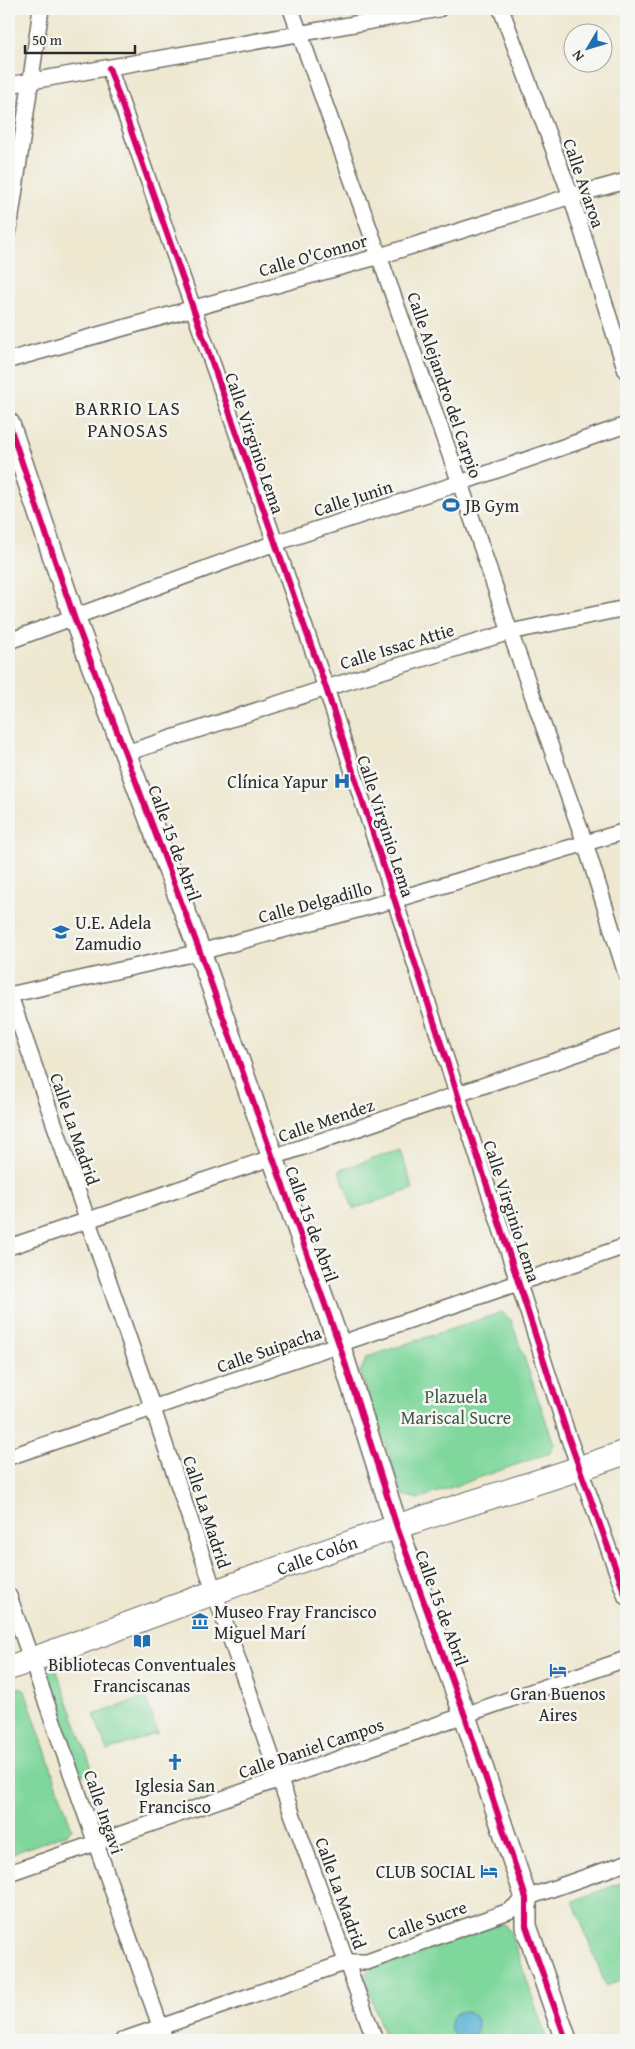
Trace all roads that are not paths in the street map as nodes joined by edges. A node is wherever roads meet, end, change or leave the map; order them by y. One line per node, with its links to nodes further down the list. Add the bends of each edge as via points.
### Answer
1 (41, 9): 7 (street)
2 (291, 9): 5 (street, Calle Alejandro del Carpio)
3 (439, 9): 5 (street)
4 (501, 9): 10 (street, Calle Avaroa)
5 (300, 34): 6 (street); 12 (street, Calle Alejandro del Carpio)
6 (108, 68): 7 (street); 13 (street, Calle Virginio Lema)
7 (30, 81): 8 (street); 11 (street)
8 (9, 84)
9 (626, 181): 10 (street, Calle O'Connor)
10 (571, 196): 12 (street, Calle O'Connor); 15 (street, Calle Avaroa)
11 (9, 230)
12 (380, 256): 13 (street, Calle O'Connor); 18 (street, Calle Alejandro del Carpio)
13 (192, 308): 14 (street, Calle O'Connor); 19 (street, Calle Virginio Lema)
14 (9, 360)
15 (626, 371)
16 (9, 424): 21 (street, Calle 15 de Abril)
17 (626, 425): 18 (street, Calle Junin)
18 (460, 483): 19 (street, Calle Junin); 22 (street, Calle Alejandro del Carpio)
19 (274, 543): 21 (street, Calle Junin); 24 (street, Calle Virginio Lema)
20 (626, 608): 22 (street, Calle Issac Attie)
21 (74, 617): 23 (street, Calle Junin); 25 (street, Calle 15 de Abril)
22 (510, 632): 24 (street, Calle Issac Attie); 27 (street, Calle Alejandro del Carpio)
23 (9, 641)
24 (326, 688): 25 (street, Calle Issac Attie); 28 (street, Calle Virginio Lema)
25 (126, 753): 29 (street, Calle 15 de Abril)
26 (626, 831): 27 (street, Calle Delgadillo)
27 (585, 843): 28 (street, Calle Delgadillo); 30 (street, Calle Alejandro del Carpio)
28 (394, 900): 29 (street, Calle Delgadillo); 33 (street, Calle Virginio Lema)
29 (200, 952): 31 (street, Calle Delgadillo); 34 (street, Calle 15 de Abril)
30 (626, 974)
31 (9, 994): 35 (street, Calle La Madrid)
32 (626, 1037): 33 (street, Calle Mendez)
33 (458, 1095): 34 (street, Calle Mendez); 38 (street, Calle Virginio Lema)
34 (272, 1158): 35 (street, Calle Mendez); 39 (street, Calle 15 de Abril)
35 (87, 1221): 37 (street, Calle Mendez); 40 (street, Calle La Madrid)
36 (626, 1246): 38 (street, Calle Suipacha)
37 (9, 1247)
38 (520, 1284): 39 (street, Calle Suipacha); 43 (street, Calle Virginio Lema)
39 (339, 1344): 40 (street, Calle Suipacha); 44 (street, Calle 15 de Abril)
40 (153, 1409): 42 (street, Calle Suipacha); 45 (street, Calle La Madrid)
41 (626, 1452): 43 (main road, Calle Colón)
42 (9, 1457)
43 (579, 1469): 44 (main road, Calle Colón); 47 (street, Calle Virginio Lema)
44 (397, 1527): 45 (main road, Calle Colón); 50 (street, Calle 15 de Abril)
45 (214, 1592): 49 (main road, Calle Colón); 51 (street, Calle La Madrid)
46 (9, 1596): 49 (street, Calle Ingavi)
47 (626, 1597)
48 (626, 1659): 50 (street, Calle Daniel Campos)
49 (20, 1664): 52 (street, Calle Ingavi)
50 (464, 1716): 51 (street, Calle Daniel Campos); 55 (street, Calle 15 de Abril)
51 (279, 1778): 52 (street, Calle Daniel Campos); 56 (street, Calle La Madrid)
52 (94, 1843): 54 (street, Calle Daniel Campos); 57 (street, Calle Ingavi)
53 (626, 1863): 55 (street, Calle Sucre)
54 (9, 1873)
55 (526, 1898): 56 (street, Calle Sucre, via 509,1911 376,1959); 60 (street, Calle 15 de Abril, via 526,1926)
56 (347, 1962): 57 (street, Calle Sucre); 59 (street, Calle La Madrid)
57 (162, 2034): 58 (street, Calle Sucre)
58 (123, 2040)
59 (375, 2040)
60 (566, 2040)

